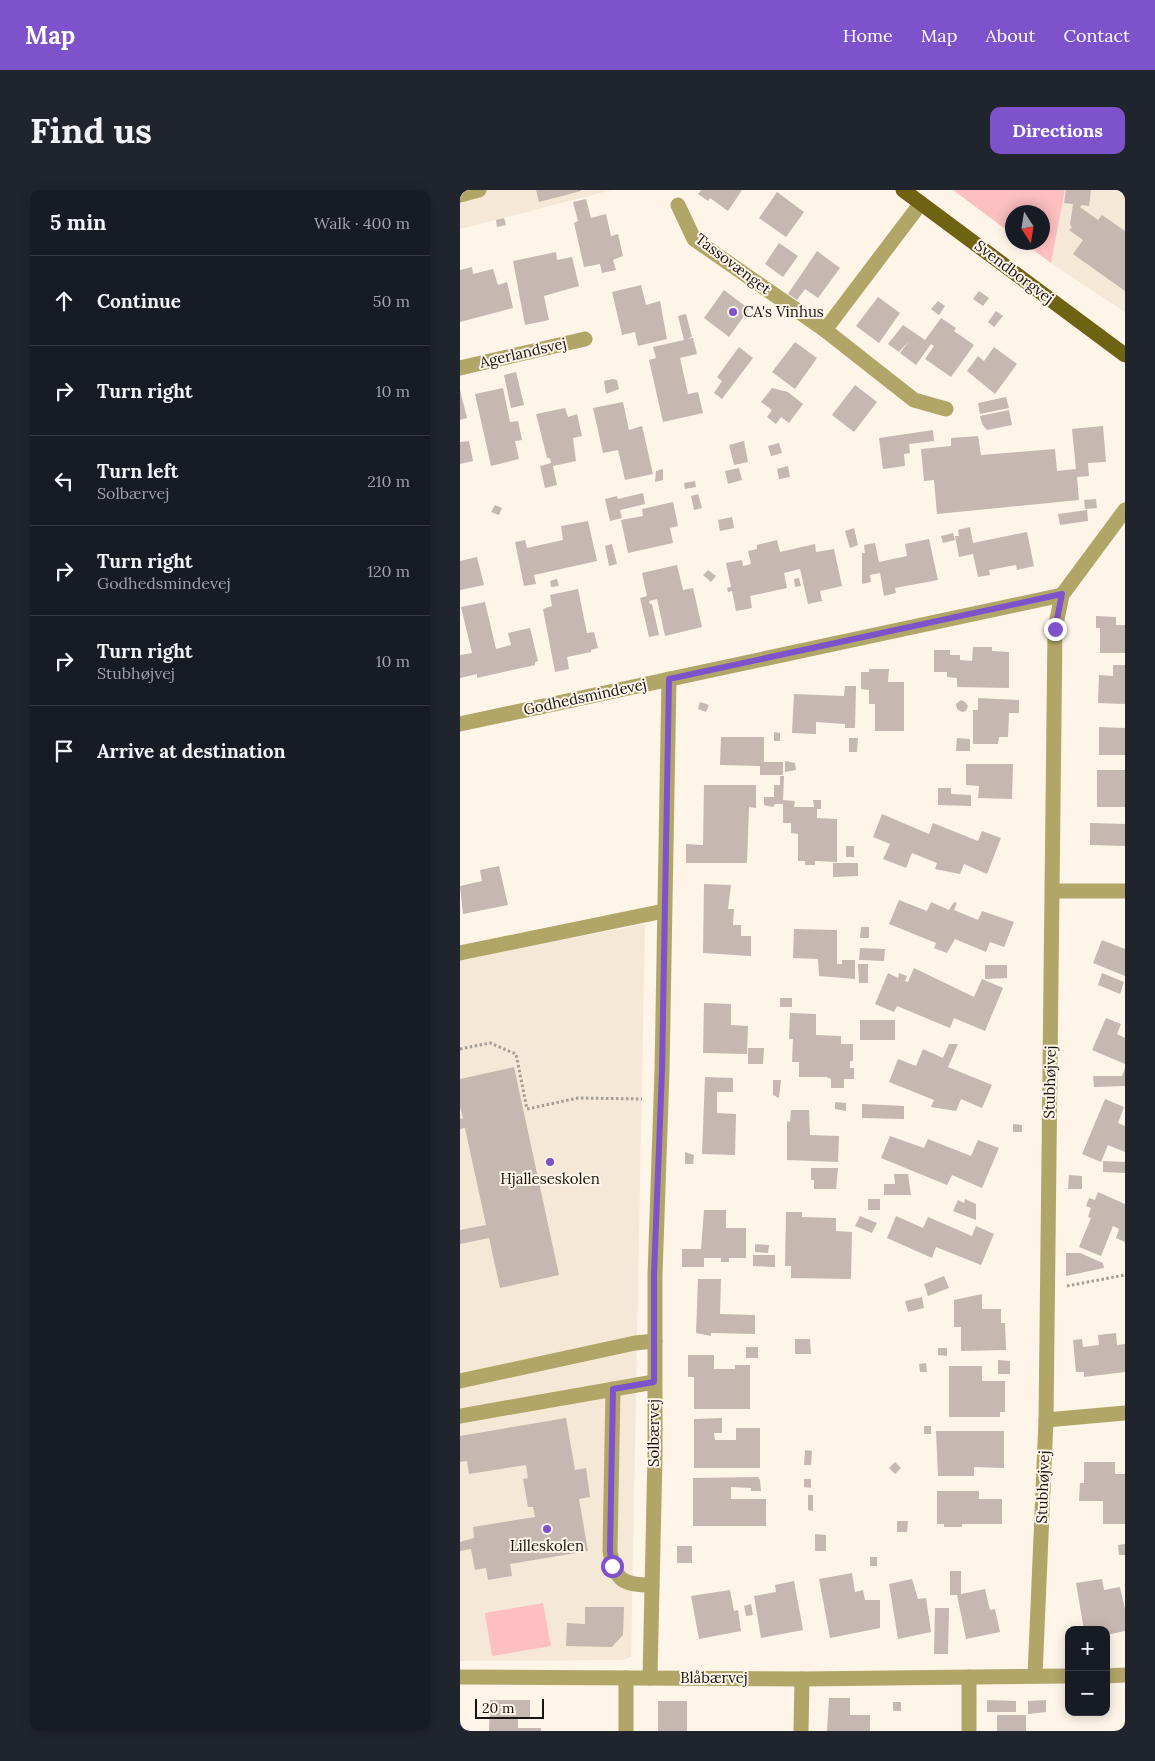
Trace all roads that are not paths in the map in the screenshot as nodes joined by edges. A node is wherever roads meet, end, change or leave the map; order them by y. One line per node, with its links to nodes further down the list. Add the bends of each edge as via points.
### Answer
1 (479, 190): 3 (street)
2 (903, 190): 4 (main road, Svendborgvej)
3 (460, 195)
4 (921, 203): 6 (street); 8 (main road, Svendborgvej)
5 (678, 206): 6 (street, Tassovænget, via 694,239)
6 (825, 330): 10 (street, Tassovænget, via 914,400)
7 (585, 340): 9 (street, Agerlandsvej)
8 (1125, 355)
9 (460, 368)
10 (946, 409)
11 (1125, 510): 12 (street, Stubhøjvej)
12 (1062, 594): 13 (street, Godhedsmindevej); 15 (street, Stubhøjvej, via 1055,629)
13 (669, 679): 14 (street, Godhedsmindevej); 17 (street, Solbærvej)
14 (460, 724)
15 (1054, 891): 16 (street); 25 (street, Stubhøjvej)
16 (1125, 891)
17 (664, 911): 18 (street); 19 (street, Solbærvej)
18 (460, 953)
19 (655, 1341): 20 (street); 21 (street, Solbærvej)
20 (460, 1380)
21 (654, 1382): 22 (street); 26 (street, Solbærvej)
22 (613, 1389): 24 (street); 26 (street, via 612,1566 630,1585)
23 (1125, 1413): 25 (street)
24 (460, 1416)
25 (1046, 1420): 28 (street, Stubhøjvej)
26 (652, 1585): 34 (street, Solbærvej)
27 (1125, 1675): 30 (street)
28 (1035, 1676): 29 (street, Blåbærvej); 32 (street, Blåbærvej)
29 (1065, 1676)
30 (1110, 1676)
31 (460, 1677): 33 (street, Blåbærvej)
32 (969, 1677): 35 (street, Blåbærvej); 38 (street)
33 (626, 1678): 34 (street, Blåbærvej); 36 (street)
34 (650, 1678): 35 (street, Blåbærvej)
35 (802, 1679): 37 (street)
36 (626, 1731)
37 (801, 1731)
38 (969, 1731)

